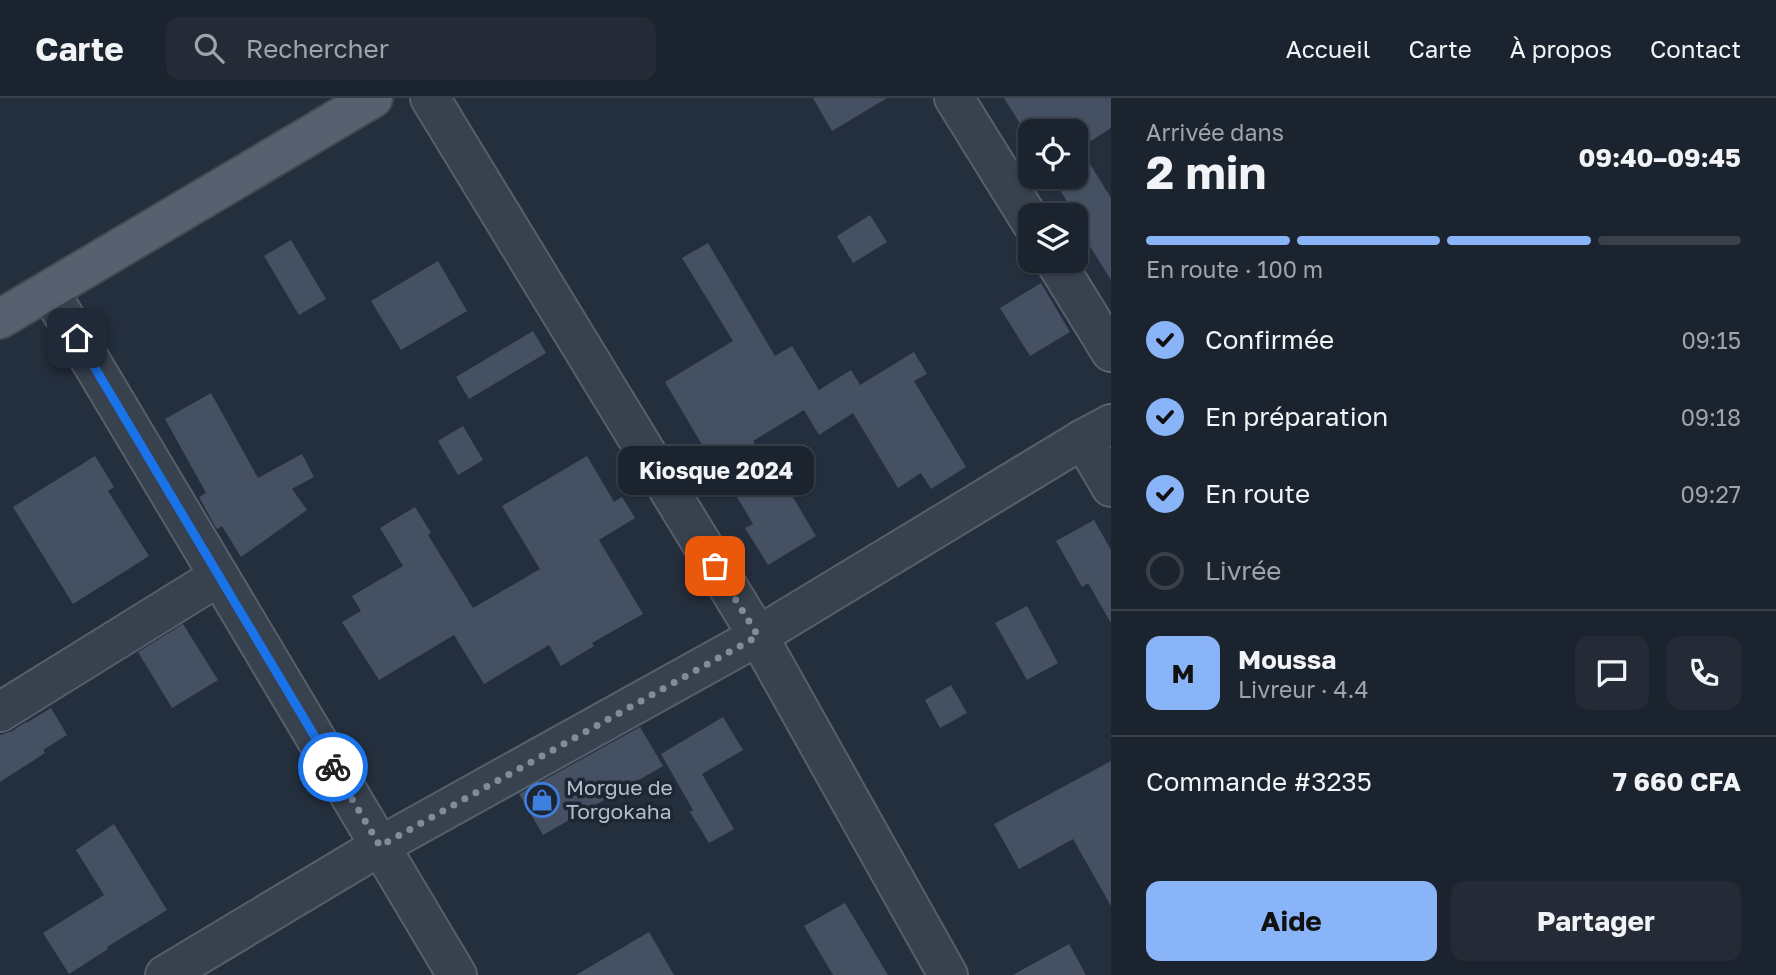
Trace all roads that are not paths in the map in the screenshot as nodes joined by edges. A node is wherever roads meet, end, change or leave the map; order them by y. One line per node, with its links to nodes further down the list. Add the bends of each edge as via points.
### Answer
1 (373, 98): 6 (main road)
2 (430, 98): 12 (street)
3 (954, 98): 4 (street)
4 (1019, 203)
5 (1062, 273): 8 (street)
6 (49, 291): 7 (main road); 11 (street)
7 (0, 319)
8 (1111, 352)
9 (1097, 432): 10 (street); 12 (street)
10 (1111, 487)
11 (219, 576): 13 (street); 14 (street)
12 (758, 636): 14 (street); 17 (street)
13 (0, 712)
14 (380, 846): 15 (street); 16 (street)
15 (165, 975)
16 (457, 975)
17 (948, 975)

